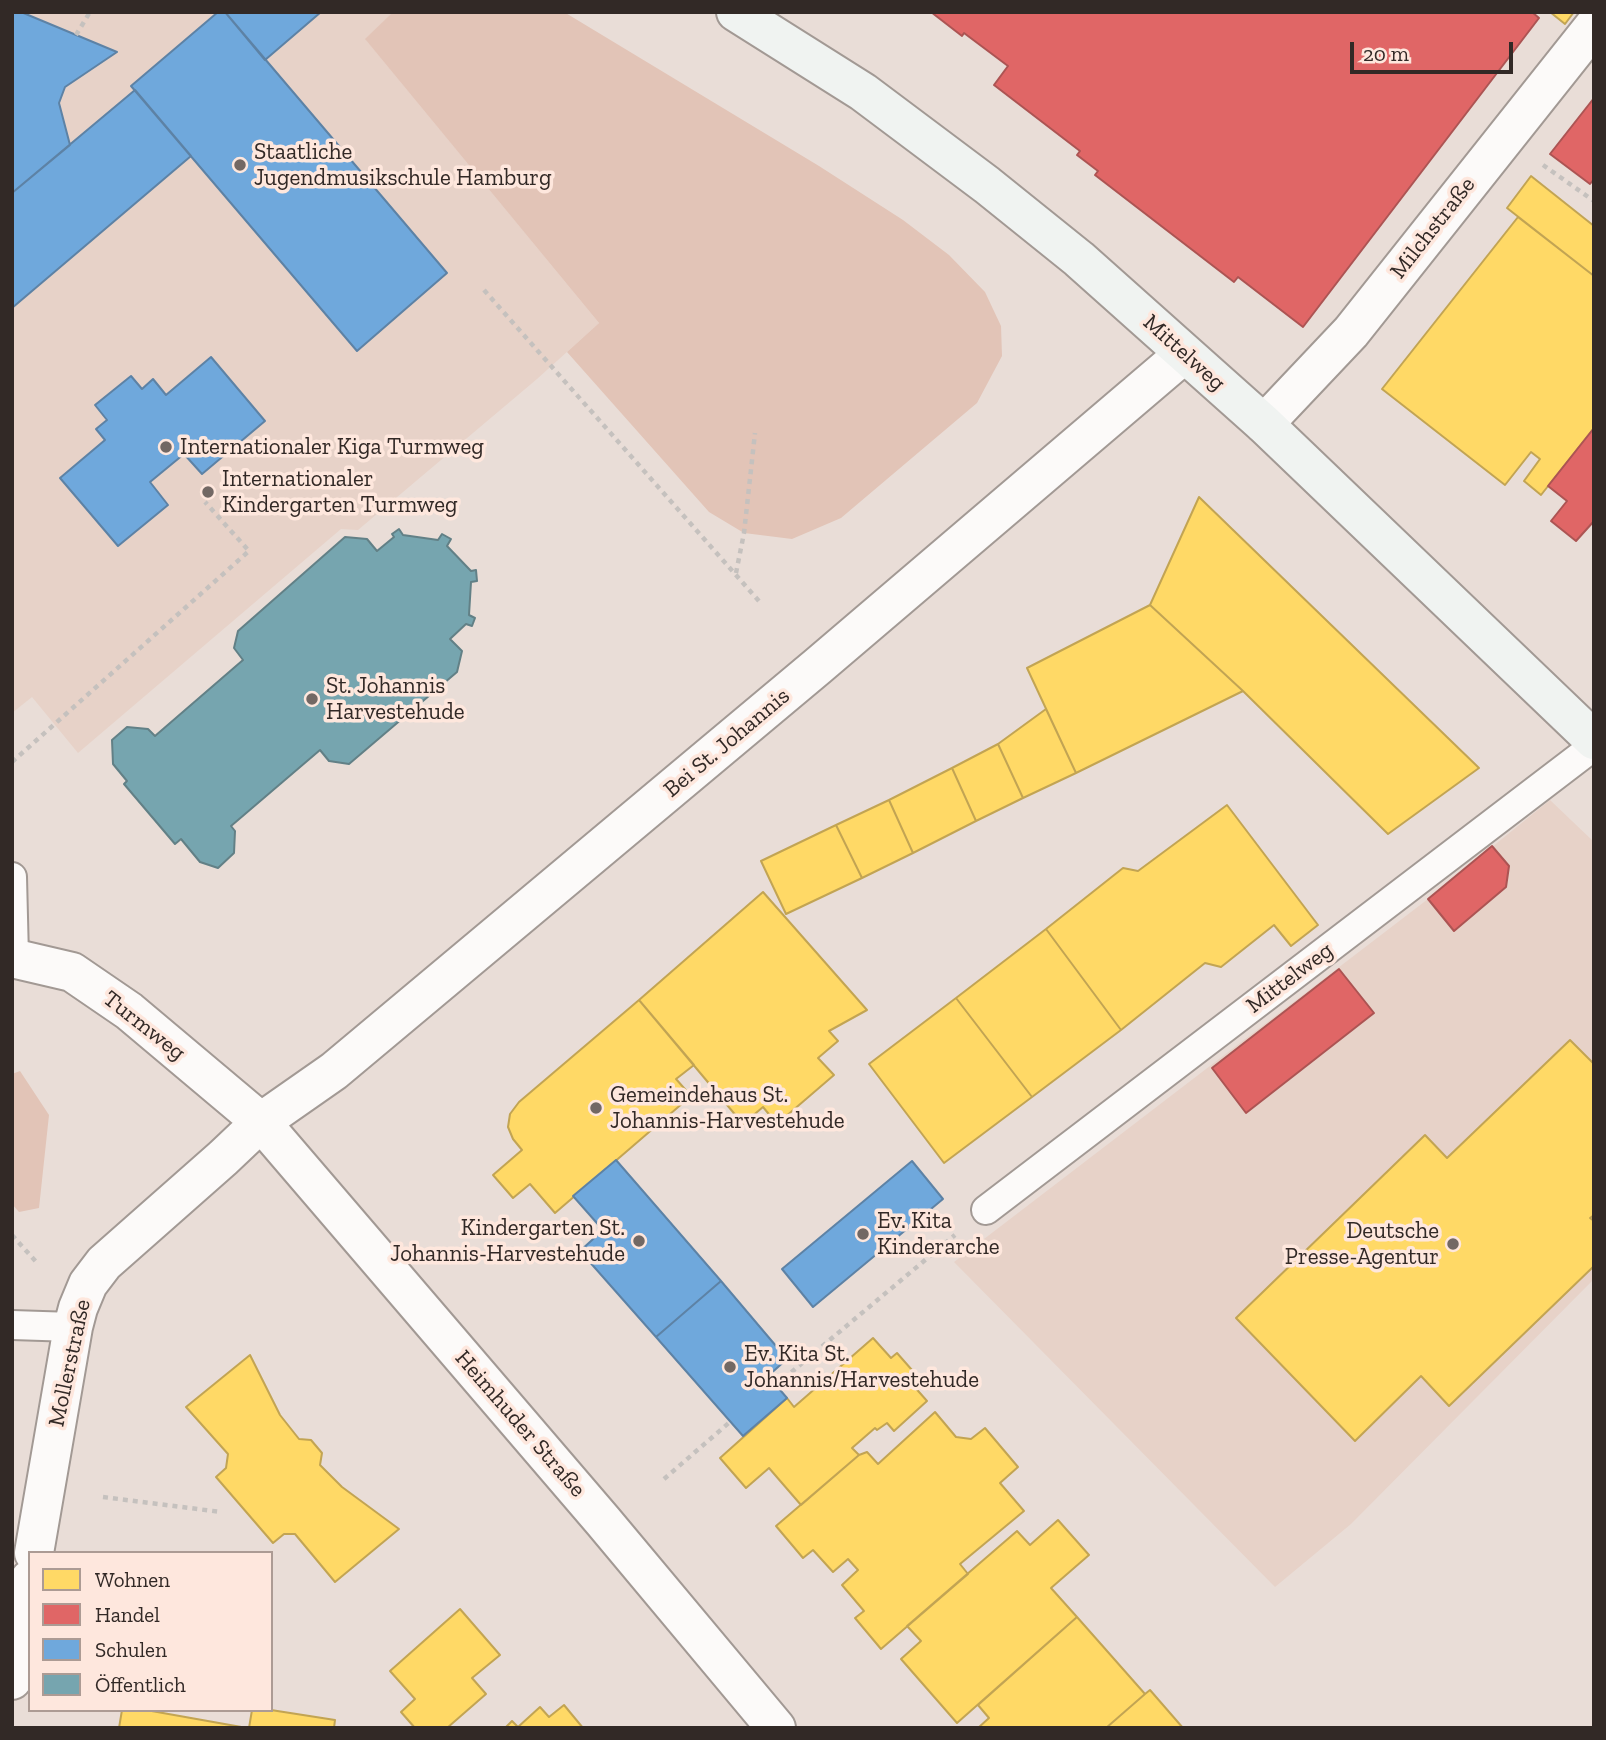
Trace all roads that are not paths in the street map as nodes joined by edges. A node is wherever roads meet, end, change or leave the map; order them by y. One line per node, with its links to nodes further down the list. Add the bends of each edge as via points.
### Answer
1 (736, 12): 3 (street, Mittelweg, via 863,92 988,185)
2 (1594, 26): 4 (street, Milchstraße, via 1351,332)
3 (1184, 354): 4 (street, Mittelweg); 8 (street, Bei St. Johannis, via 334,1071)
4 (1264, 424): 5 (street, Mittelweg)
5 (1594, 743): 9 (lane, Mittelweg)
6 (12, 877): 7 (lane)
7 (13, 957): 8 (street, Turmweg, via 72,972 129,1011)
8 (261, 1122): 11 (street, Mollerstraße, via 104,1263 88,1284); 15 (street, Heimhuder Straße)
9 (986, 1210)
10 (12, 1325): 11 (lane)
11 (73, 1327): 12 (street, Mollerstraße)
12 (34, 1551)
13 (28, 1590): 14 (street)
14 (12, 1680)
15 (776, 1728)

